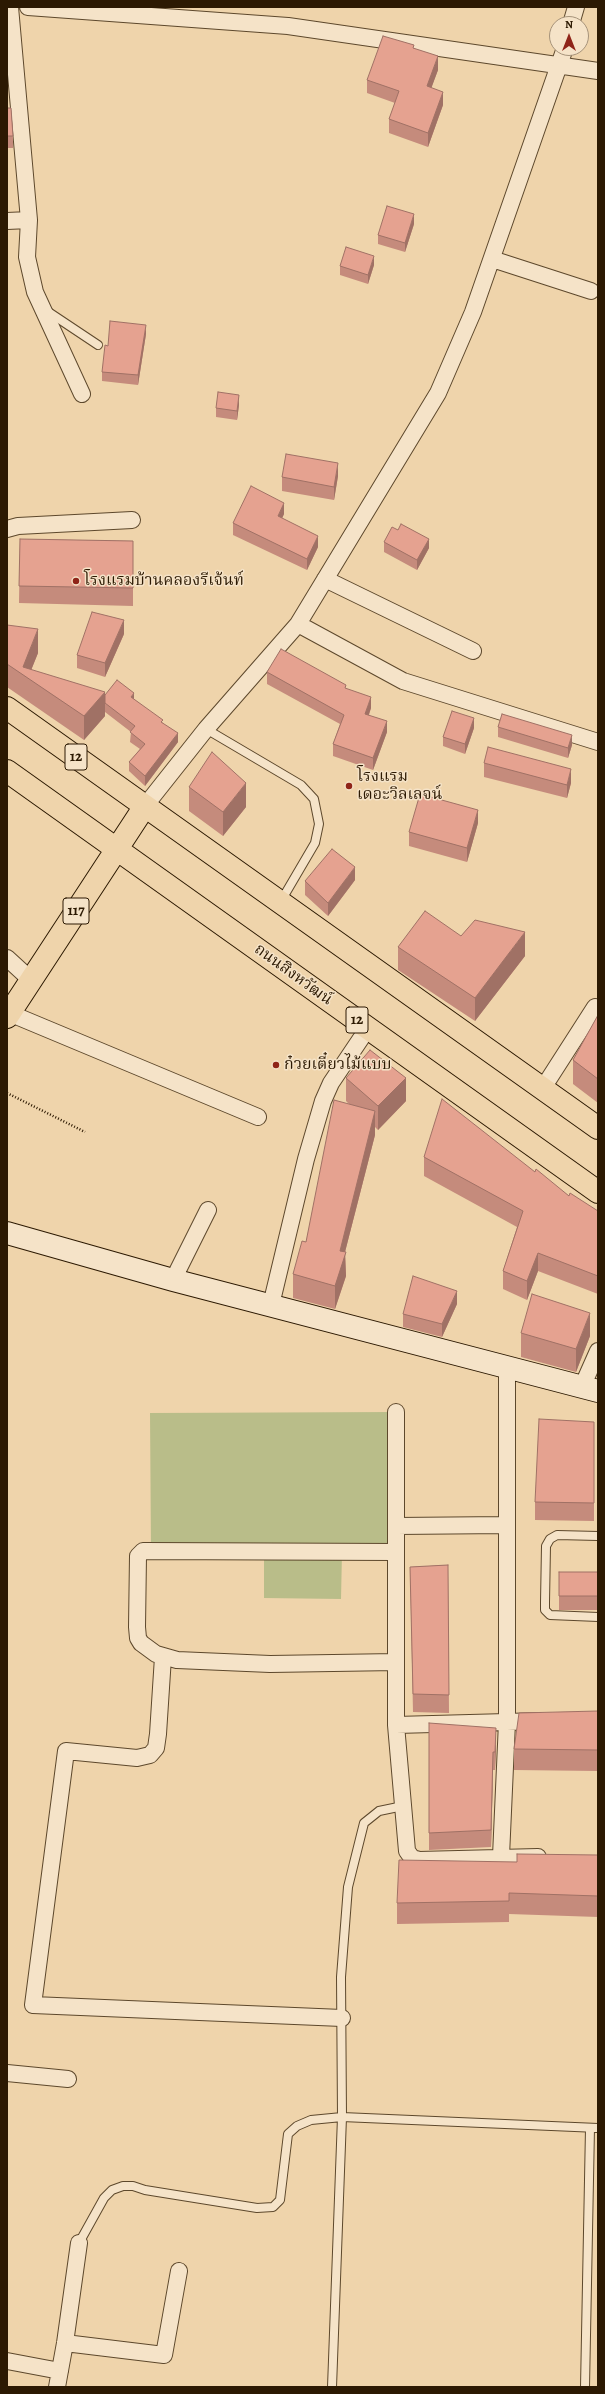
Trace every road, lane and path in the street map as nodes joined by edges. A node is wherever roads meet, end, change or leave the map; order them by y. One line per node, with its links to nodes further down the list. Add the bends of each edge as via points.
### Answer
1 (10, 7): 8 (street)
2 (28, 7): 3 (street)
3 (83, 8): 4 (street)
4 (204, 13): 6 (street)
5 (563, 56): 6 (street)
6 (560, 65): 7 (street); 10 (street)
7 (598, 71)
8 (29, 220): 9 (street); 12 (street, via 27,257 35,292)
9 (7, 221)
10 (492, 259): 11 (street); 17 (street, via 473,312 438,393)
11 (591, 291)
12 (42, 308): 13 (lane); 14 (street)
13 (98, 345)
14 (82, 394)
15 (132, 520): 16 (street, via 18,526)
16 (7, 529)
17 (325, 579): 18 (street); 19 (street)
18 (298, 624): 21 (street); 22 (street, via 403,681)
19 (472, 651)
20 (7, 708): 24 (main road, 12)
21 (206, 730): 24 (street); 26 (lane, via 301,785 314,799 319,824 315,844)
22 (598, 742)
23 (7, 771): 25 (main road, ถนนสิงหวัฒน์ / 12)
24 (145, 806): 25 (main road, 117); 26 (main road, 12)
25 (116, 848): 28 (main road, 117); 31 (main road, ถนนสิงหวัฒน์ / 12)
26 (281, 902): 32 (main road, 12)
27 (7, 958): 28 (street)
28 (31, 980): 30 (main road, 117)
29 (595, 1007): 32 (street)
30 (8, 1015): 34 (street)
31 (368, 1028): 37 (main road, ถนนสิงหวัฒน์ / 12); 41 (street, via 331,1083 323,1101 306,1159)
32 (543, 1088): 35 (main road, 12)
33 (7, 1093): 36 (path)
34 (258, 1117)
35 (598, 1128)
36 (85, 1132)
37 (598, 1192)
38 (208, 1210): 40 (street)
39 (7, 1233): 40 (street)
40 (173, 1280): 41 (street)
41 (271, 1305): 43 (street)
42 (598, 1350): 44 (street)
43 (507, 1368): 44 (street); 46 (street)
44 (590, 1389)
45 (396, 1412): 47 (street)
46 (506, 1525): 47 (street); 54 (street)
47 (396, 1526): 49 (street)
48 (598, 1536): 50 (lane, via 557,1535 550,1539 546,1546 545,1602 545,1610 550,1616)
49 (396, 1552): 51 (street, via 141,1552 138,1556 138,1638); 52 (street)
50 (598, 1616)
51 (163, 1657): 52 (street, via 176,1660 270,1664); 59 (street, via 158,1734 156,1748 150,1755 137,1758 66,1751 33,2005)
52 (396, 1662): 55 (street)
53 (553, 1721): 54 (street)
54 (507, 1722): 55 (street); 57 (street)
55 (396, 1725): 56 (street)
56 (403, 1806): 57 (street, via 406,1848 412,1858 419,1860); 59 (lane, via 379,1810 364,1823 359,1839 348,1886 341,1977)
57 (500, 1856): 58 (street)
58 (553, 1857)
59 (342, 2018): 62 (lane)
60 (7, 2073): 61 (street)
61 (68, 2079)
62 (342, 2117): 63 (lane); 64 (lane, via 311,2120 296,2126 288,2134 280,2200 273,2207 257,2208 123,2186 112,2190 104,2198); 70 (lane)
63 (594, 2128): 71 (lane)
64 (79, 2243): 66 (street)
65 (179, 2271): 66 (street, via 164,2355)
66 (65, 2343): 68 (street)
67 (7, 2360): 68 (street)
68 (60, 2371): 69 (street)
69 (57, 2387)
70 (332, 2387)
71 (585, 2387)

